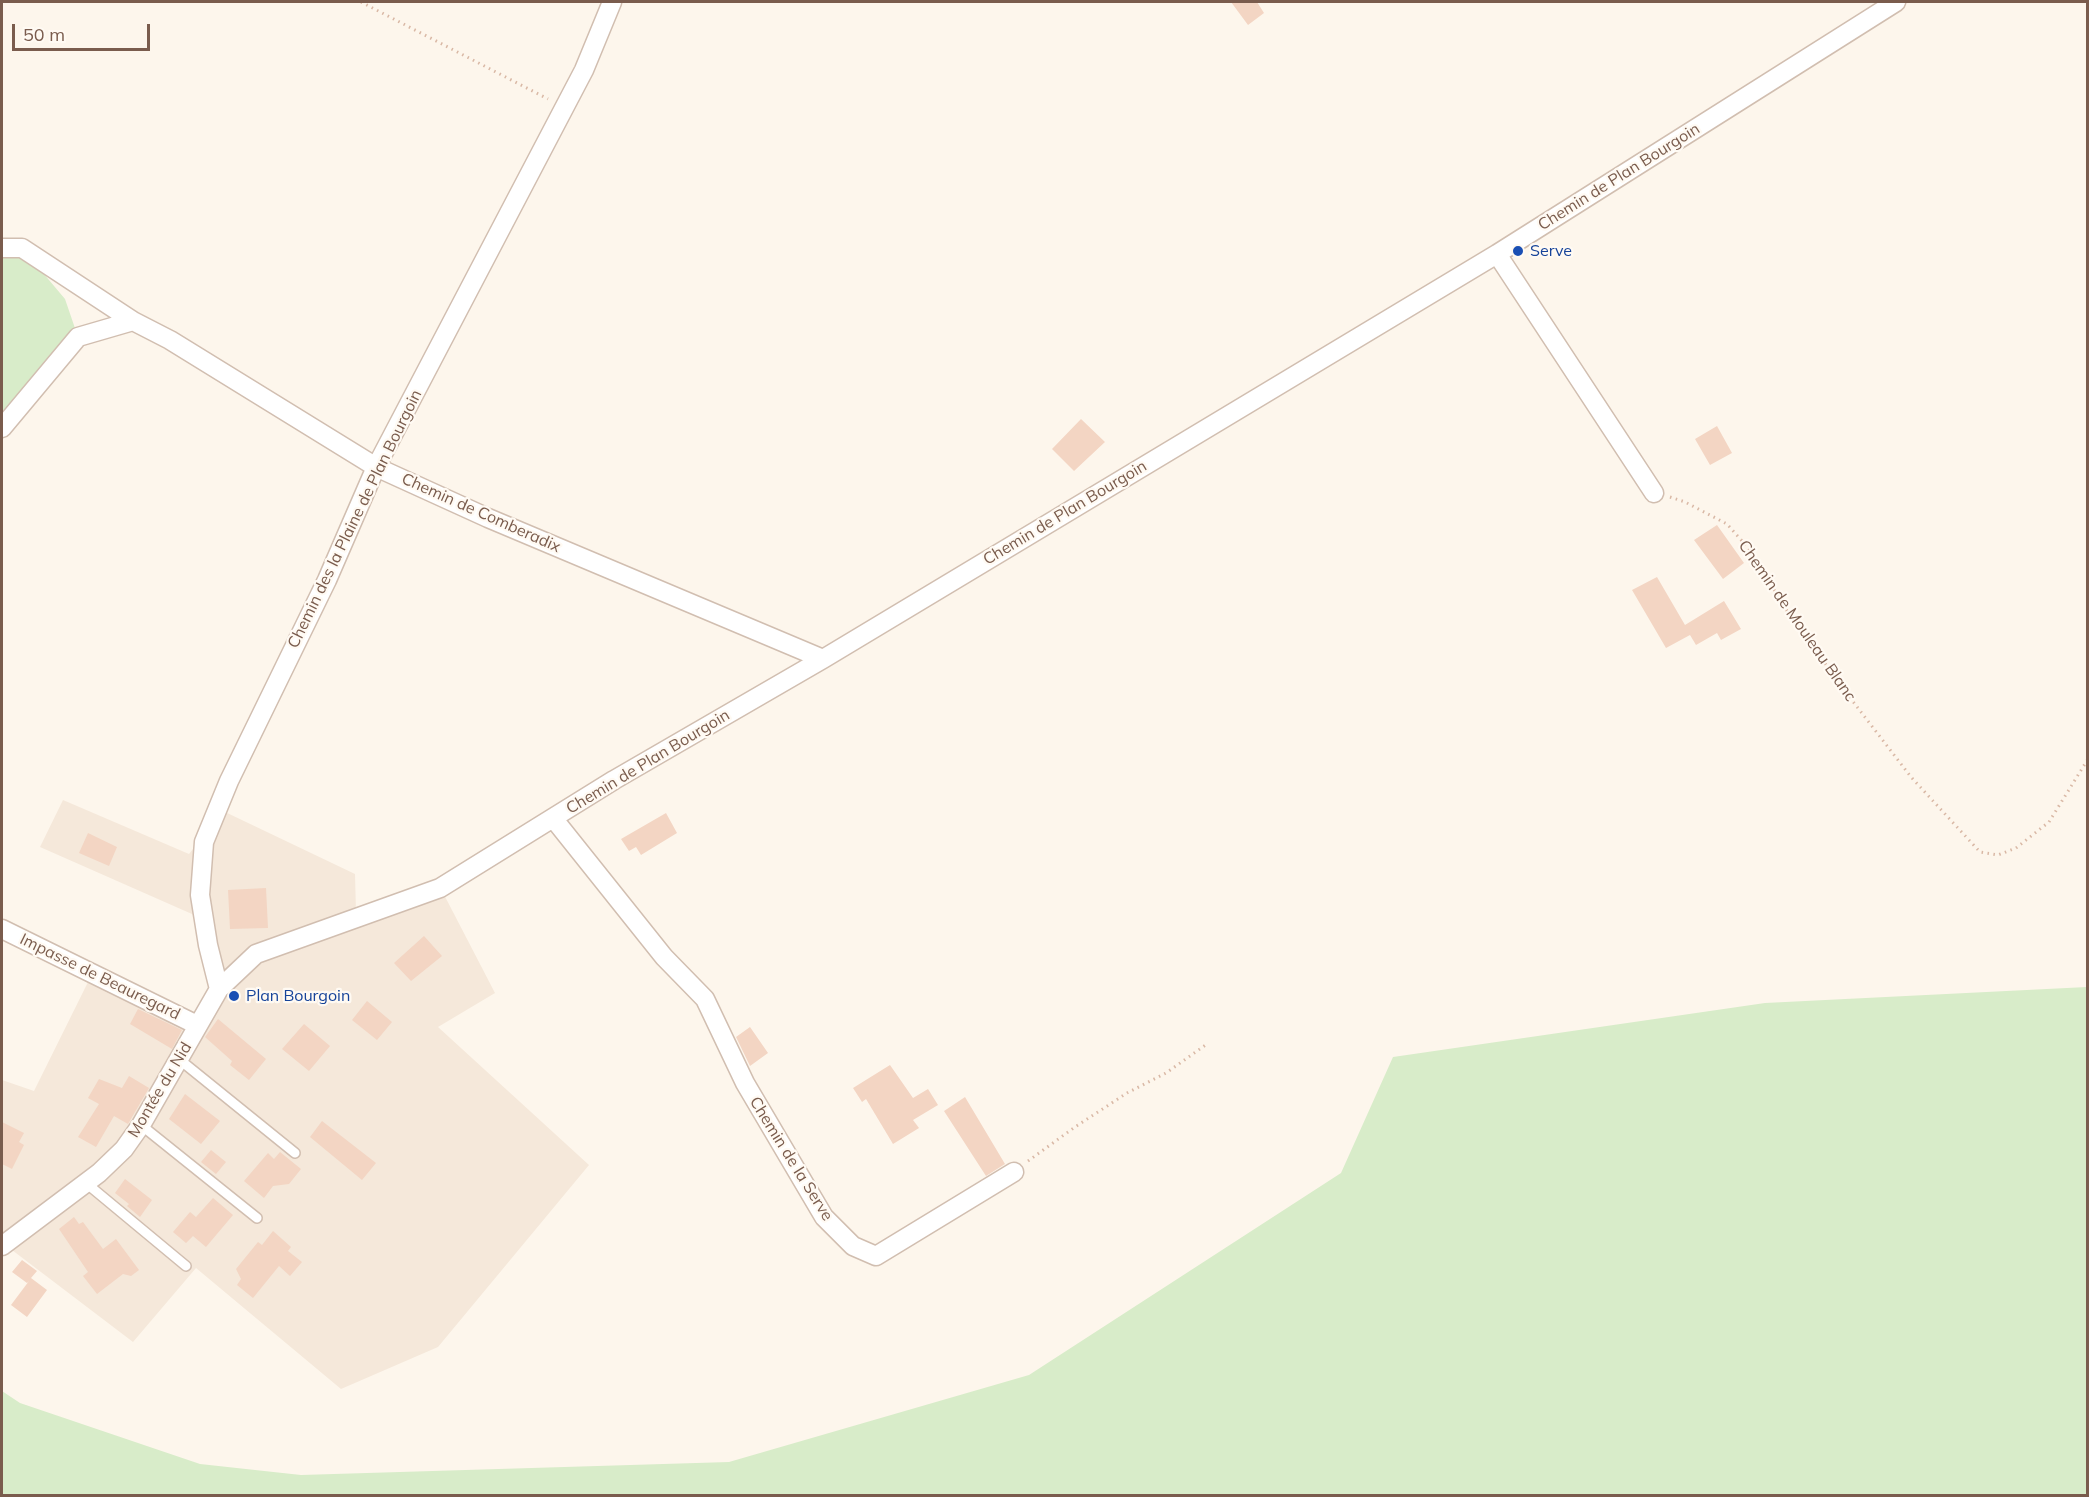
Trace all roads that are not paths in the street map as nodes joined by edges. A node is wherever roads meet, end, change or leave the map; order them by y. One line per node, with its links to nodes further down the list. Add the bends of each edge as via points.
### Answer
1 (612, 2): 7 (street, Chemin des la Plaine de Plan Bourgoin, via 584,70)
2 (1896, 2): 4 (street, Chemin de Plan Bourgoin)
3 (2, 248): 5 (street, Chemin de Comberadix, via 22,248)
4 (1497, 254): 8 (street); 9 (street, Chemin de Plan Bourgoin)
5 (133, 321): 6 (street, via 78,337); 7 (street, Chemin de Comberadix)
6 (2, 428)
7 (376, 467): 9 (street, Chemin de Comberadix); 12 (street, Chemin des la Plaine de Plan Bourgoin, via 204,842 200,895)
8 (1654, 493)
9 (823, 659): 10 (street, Chemin de Plan Bourgoin)
10 (553, 818): 12 (street, Chemin de Plan Bourgoin, via 440,888 256,954); 17 (street, Chemin de la Serve, via 664,957 705,999 745,1083 824,1217 853,1246 876,1256)
11 (2, 929): 13 (street, Impasse de Beauregard)
12 (219, 989): 13 (street, Montée du Nid)
13 (198, 1025): 14 (street, Montée du Nid)
14 (180, 1060): 15 (street, Montée du Nid); 16 (lane)
15 (141, 1125): 18 (street, Montée du Nid, via 124,1149); 19 (lane)
16 (295, 1154)
17 (1014, 1172)
18 (86, 1183): 20 (street, Montée du Nid); 21 (lane)
19 (257, 1218)
20 (2, 1246)
21 (186, 1266)

